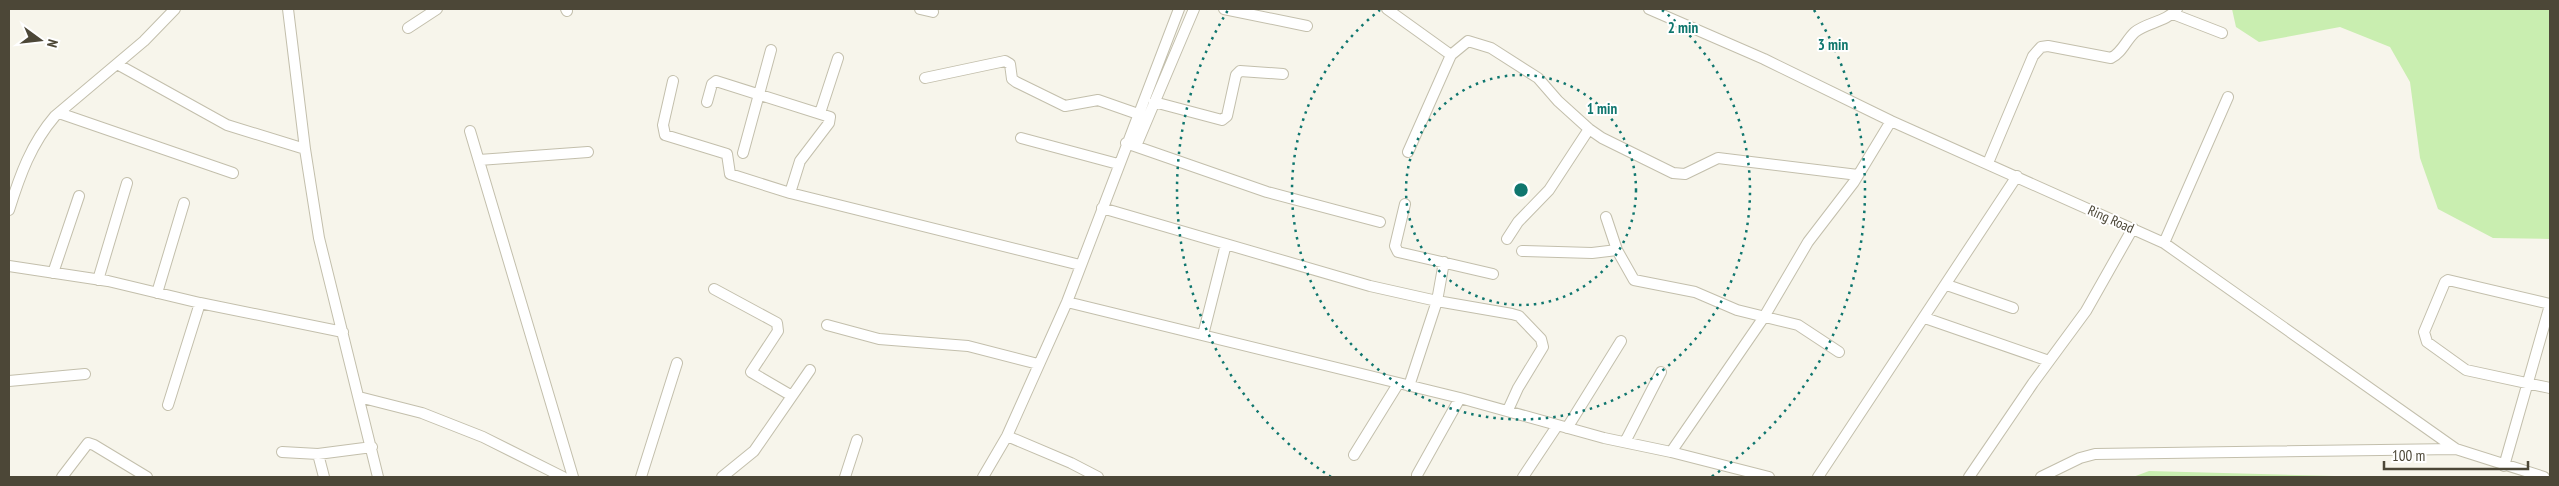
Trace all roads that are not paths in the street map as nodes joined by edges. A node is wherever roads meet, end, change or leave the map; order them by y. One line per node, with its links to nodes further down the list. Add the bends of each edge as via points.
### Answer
1 (175, 9): 18 (street)
2 (288, 9): 34 (street)
3 (437, 9): 13 (street)
4 (920, 9): 11 (street)
5 (1179, 9): 28 (street)
6 (1194, 9): 25 (street)
7 (1224, 9): 12 (street)
8 (1387, 9): 16 (street)
9 (1649, 9): 29 (street, Ring Road)
10 (2175, 11): 14 (street); 39 (street, via 2137,30 2111,58 2041,46 2033,56)
11 (932, 12)
12 (1307, 26)
13 (408, 28)
14 (2222, 33)
15 (771, 50): 22 (street)
16 (1451, 55): 30 (street, via 1468,41 1491,48 1545,83 1558,101); 36 (street)
17 (838, 58): 27 (street)
18 (117, 64): 26 (street); 34 (street, via 227,125)
19 (1283, 74): 25 (street, via 1240,71 1236,75 1227,116 1222,120)
20 (925, 78): 28 (street, via 1005,61 1010,64 1014,81 1061,105 1069,107 1098,100)
21 (673, 81): 45 (street, via 663,125 665,135 727,154 730,174)
22 (759, 95): 24 (street, via 716,81); 27 (street); 37 (street)
23 (2228, 96): 55 (street)
24 (707, 102)
25 (1154, 102): 33 (street)
26 (59, 113): 41 (street); 50 (street, via 45,128 23,167)
27 (820, 113): 45 (street, via 830,117 829,123 800,161)
28 (1138, 114): 33 (street)
29 (1891, 121): 39 (street, Ring Road); 42 (street)
30 (1589, 129): 42 (street, via 1680,174 1718,158); 54 (street, via 1550,190 1518,222)
31 (470, 131): 38 (street)
32 (1021, 138): 40 (street)
33 (1131, 144): 40 (street); 52 (street, via 1267,192)
34 (305, 149): 76 (street, via 319,238)
35 (588, 152): 38 (street)
36 (1408, 152)
37 (743, 153)
38 (479, 160): 114 (street)
39 (1988, 163): 43 (street, Ring Road)
40 (1118, 164): 49 (street)
41 (234, 172)
42 (1858, 175): 73 (street, via 1808,242)
43 (2017, 176): 53 (street, Ring Road); 65 (street)
44 (127, 183): 64 (street)
45 (790, 193): 60 (street)
46 (79, 196): 62 (street)
47 (184, 203): 67 (street)
48 (1405, 204): 59 (street, via 1396,250)
49 (1102, 208): 56 (street); 60 (street)
50 (9, 210)
51 (1606, 217): 58 (street)
52 (1380, 222)
53 (2133, 228): 55 (street, Ring Road); 80 (street, via 2086,311)
54 (1507, 239)
55 (2164, 243): 101 (street, Ring Road)
56 (1226, 244): 68 (street, via 1370,286); 77 (street)
57 (1522, 250): 58 (street, via 1592,253)
58 (1617, 250): 73 (street, via 1634,280 1695,292 1729,308)
59 (1444, 262): 63 (street); 68 (street)
60 (1080, 265): 69 (street)
61 (9, 266): 62 (street)
62 (53, 273): 64 (street)
63 (1493, 274)
64 (98, 280): 67 (street)
65 (1947, 285): 72 (street); 74 (street)
66 (714, 289): 91 (street, via 777,323 778,331 751,372)
67 (157, 292): 70 (street)
68 (1437, 301): 89 (street); 95 (street, via 1519,316 1541,339 1542,351)
69 (1067, 302): 77 (street); 82 (street)
70 (200, 303): 76 (street); 94 (street)
71 (2550, 305): 87 (street); 87 (street, via 2448,280 2424,332 2427,342 2466,370)
72 (2013, 308)
73 (1764, 317): 79 (street, via 1805,327); 103 (street)
74 (1925, 318): 80 (street); 122 (street)
75 (827, 325): 82 (street, via 879,339 968,346)
76 (343, 332): 92 (street)
77 (1204, 335): 88 (street)
78 (1621, 341): 96 (street)
79 (1838, 352)
80 (2049, 361): 123 (street)
81 (677, 364): 115 (street)
82 (1038, 364): 97 (street)
83 (810, 370): 91 (street)
84 (1661, 372): 99 (street)
85 (85, 374): 86 (street)
86 (9, 381)
87 (2530, 383): 90 (street); 106 (street)
88 (1398, 384): 89 (street); 105 (street)
89 (1409, 386): 93 (street)
90 (2550, 388)
91 (792, 396): 116 (street, via 754,451)
92 (359, 397): 100 (street); 113 (street, via 422,413 483,437)
93 (1460, 398): 95 (street); 108 (street)
94 (168, 405)
95 (1508, 410): 96 (street)
96 (1562, 427): 99 (street); 120 (street)
97 (1007, 436): 118 (street); 119 (street)
98 (857, 440): 117 (street)
99 (1625, 442): 103 (street)
100 (372, 447): 104 (street); 112 (street)
101 (2456, 449): 106 (street, Ring Road); 124 (street, via 2095,454)
102 (282, 452): 104 (street)
103 (1671, 452): 107 (street)
104 (318, 454): 111 (street)
105 (1354, 455)
106 (2504, 466): 125 (street, Ring Road)
107 (1733, 473): 121 (street)
108 (1418, 474)
109 (62, 477): 110 (street, via 88,443)
110 (147, 477)
111 (324, 477)
112 (378, 477)
113 (562, 477)
114 (573, 477)
115 (641, 477)
116 (722, 477)
117 (845, 477)
118 (983, 477)
119 (1098, 477)
120 (1523, 477)
121 (1769, 477)
122 (1818, 477)
123 (1969, 477)
124 (2041, 477)
125 (2544, 477)

